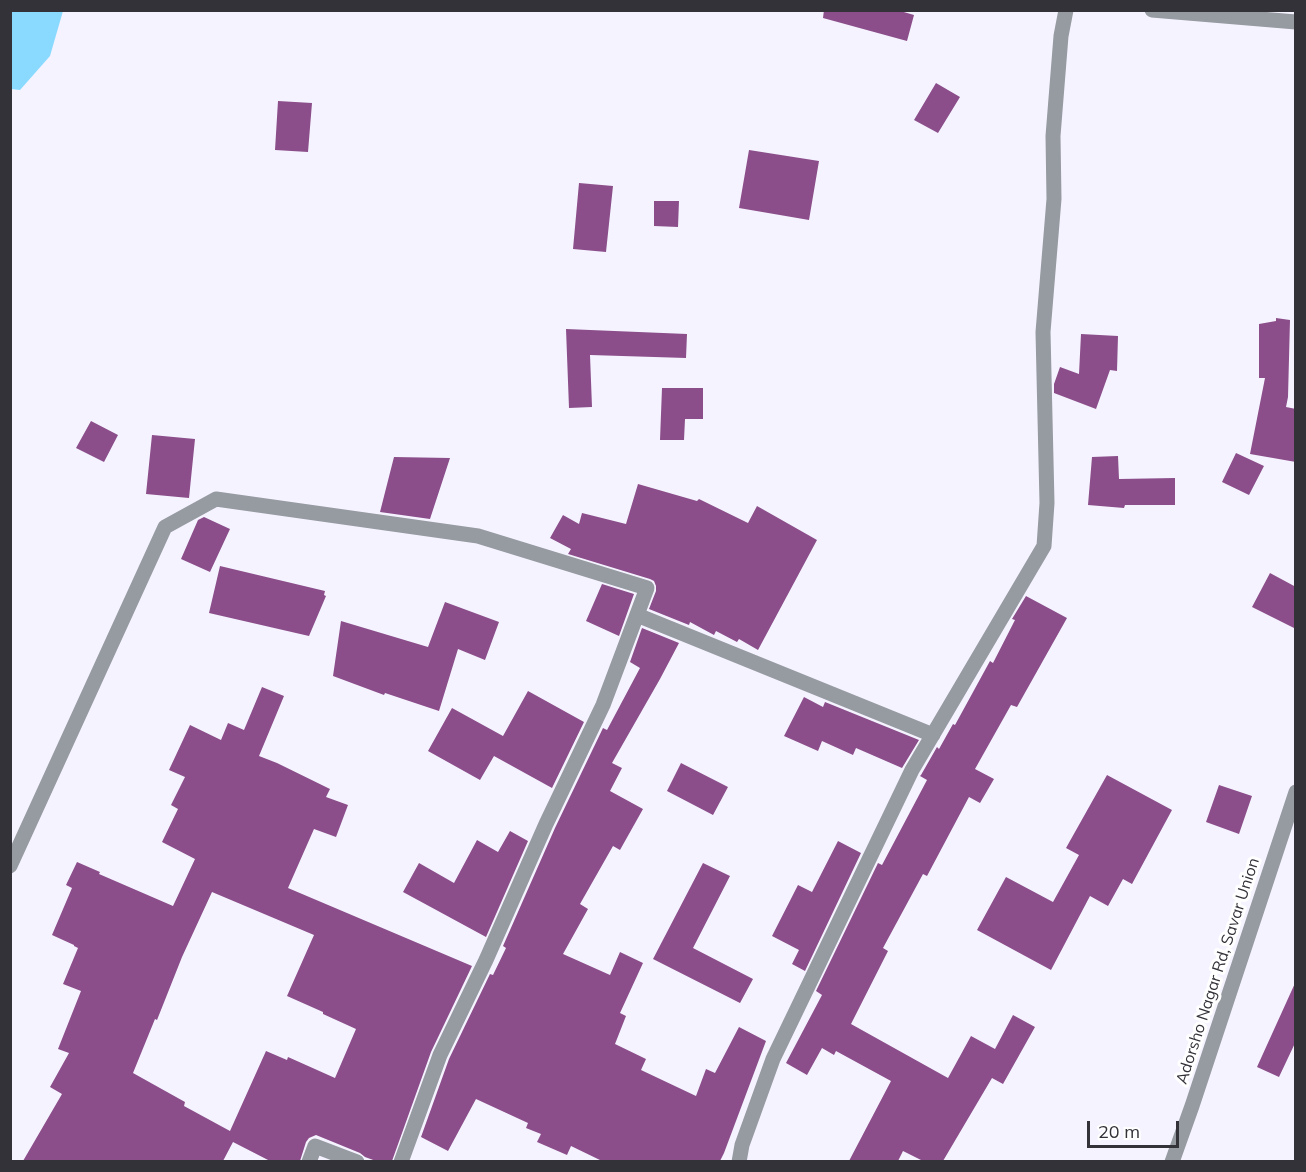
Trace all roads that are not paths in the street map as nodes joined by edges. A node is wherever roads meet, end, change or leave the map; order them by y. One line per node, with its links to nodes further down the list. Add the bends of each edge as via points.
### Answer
1 (1066, 10): 5 (street, via 1053,136 1054,199 1043,332 1047,503 1044,546)
2 (1152, 10): 3 (street)
3 (1296, 22)
4 (637, 615): 5 (street); 7 (street, via 647,588 478,536 216,499 165,527); 10 (street, via 603,705 440,1055)
5 (933, 735): 11 (street, via 912,770 773,1059 742,1145)
6 (1296, 792): 12 (street, Adorsho Nagar Rd, Savar Union)
7 (10, 866)
8 (309, 1161): 9 (street, via 315,1146)
9 (357, 1161)
10 (401, 1161)
11 (740, 1161)
12 (1172, 1161)

